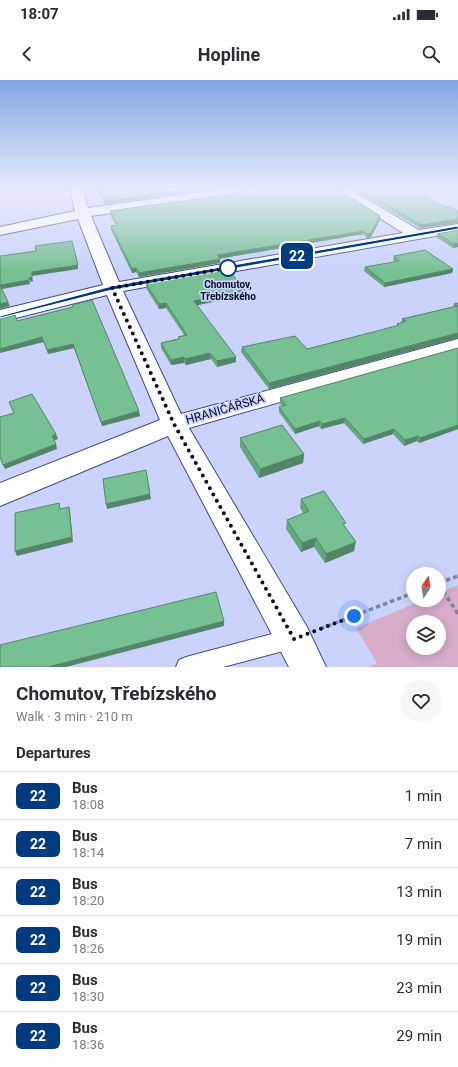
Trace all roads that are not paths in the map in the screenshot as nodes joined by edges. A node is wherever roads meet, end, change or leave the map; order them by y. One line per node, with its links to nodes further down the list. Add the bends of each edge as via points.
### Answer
1 (72, 216): 5 (street)
2 (85, 216): 7 (street)
3 (385, 216): 6 (street)
4 (458, 228): 6 (street)
5 (0, 231)
6 (416, 235): 7 (street)
7 (112, 288): 8 (street); 10 (street)
8 (0, 316)
9 (458, 344): 10 (street, HRANIČÁŘSKÁ)
10 (174, 424): 11 (street, HRANIČÁŘSKÁ); 12 (street)
11 (0, 495)
12 (294, 639): 13 (lane); 14 (street)
13 (186, 667)
14 (308, 667)

